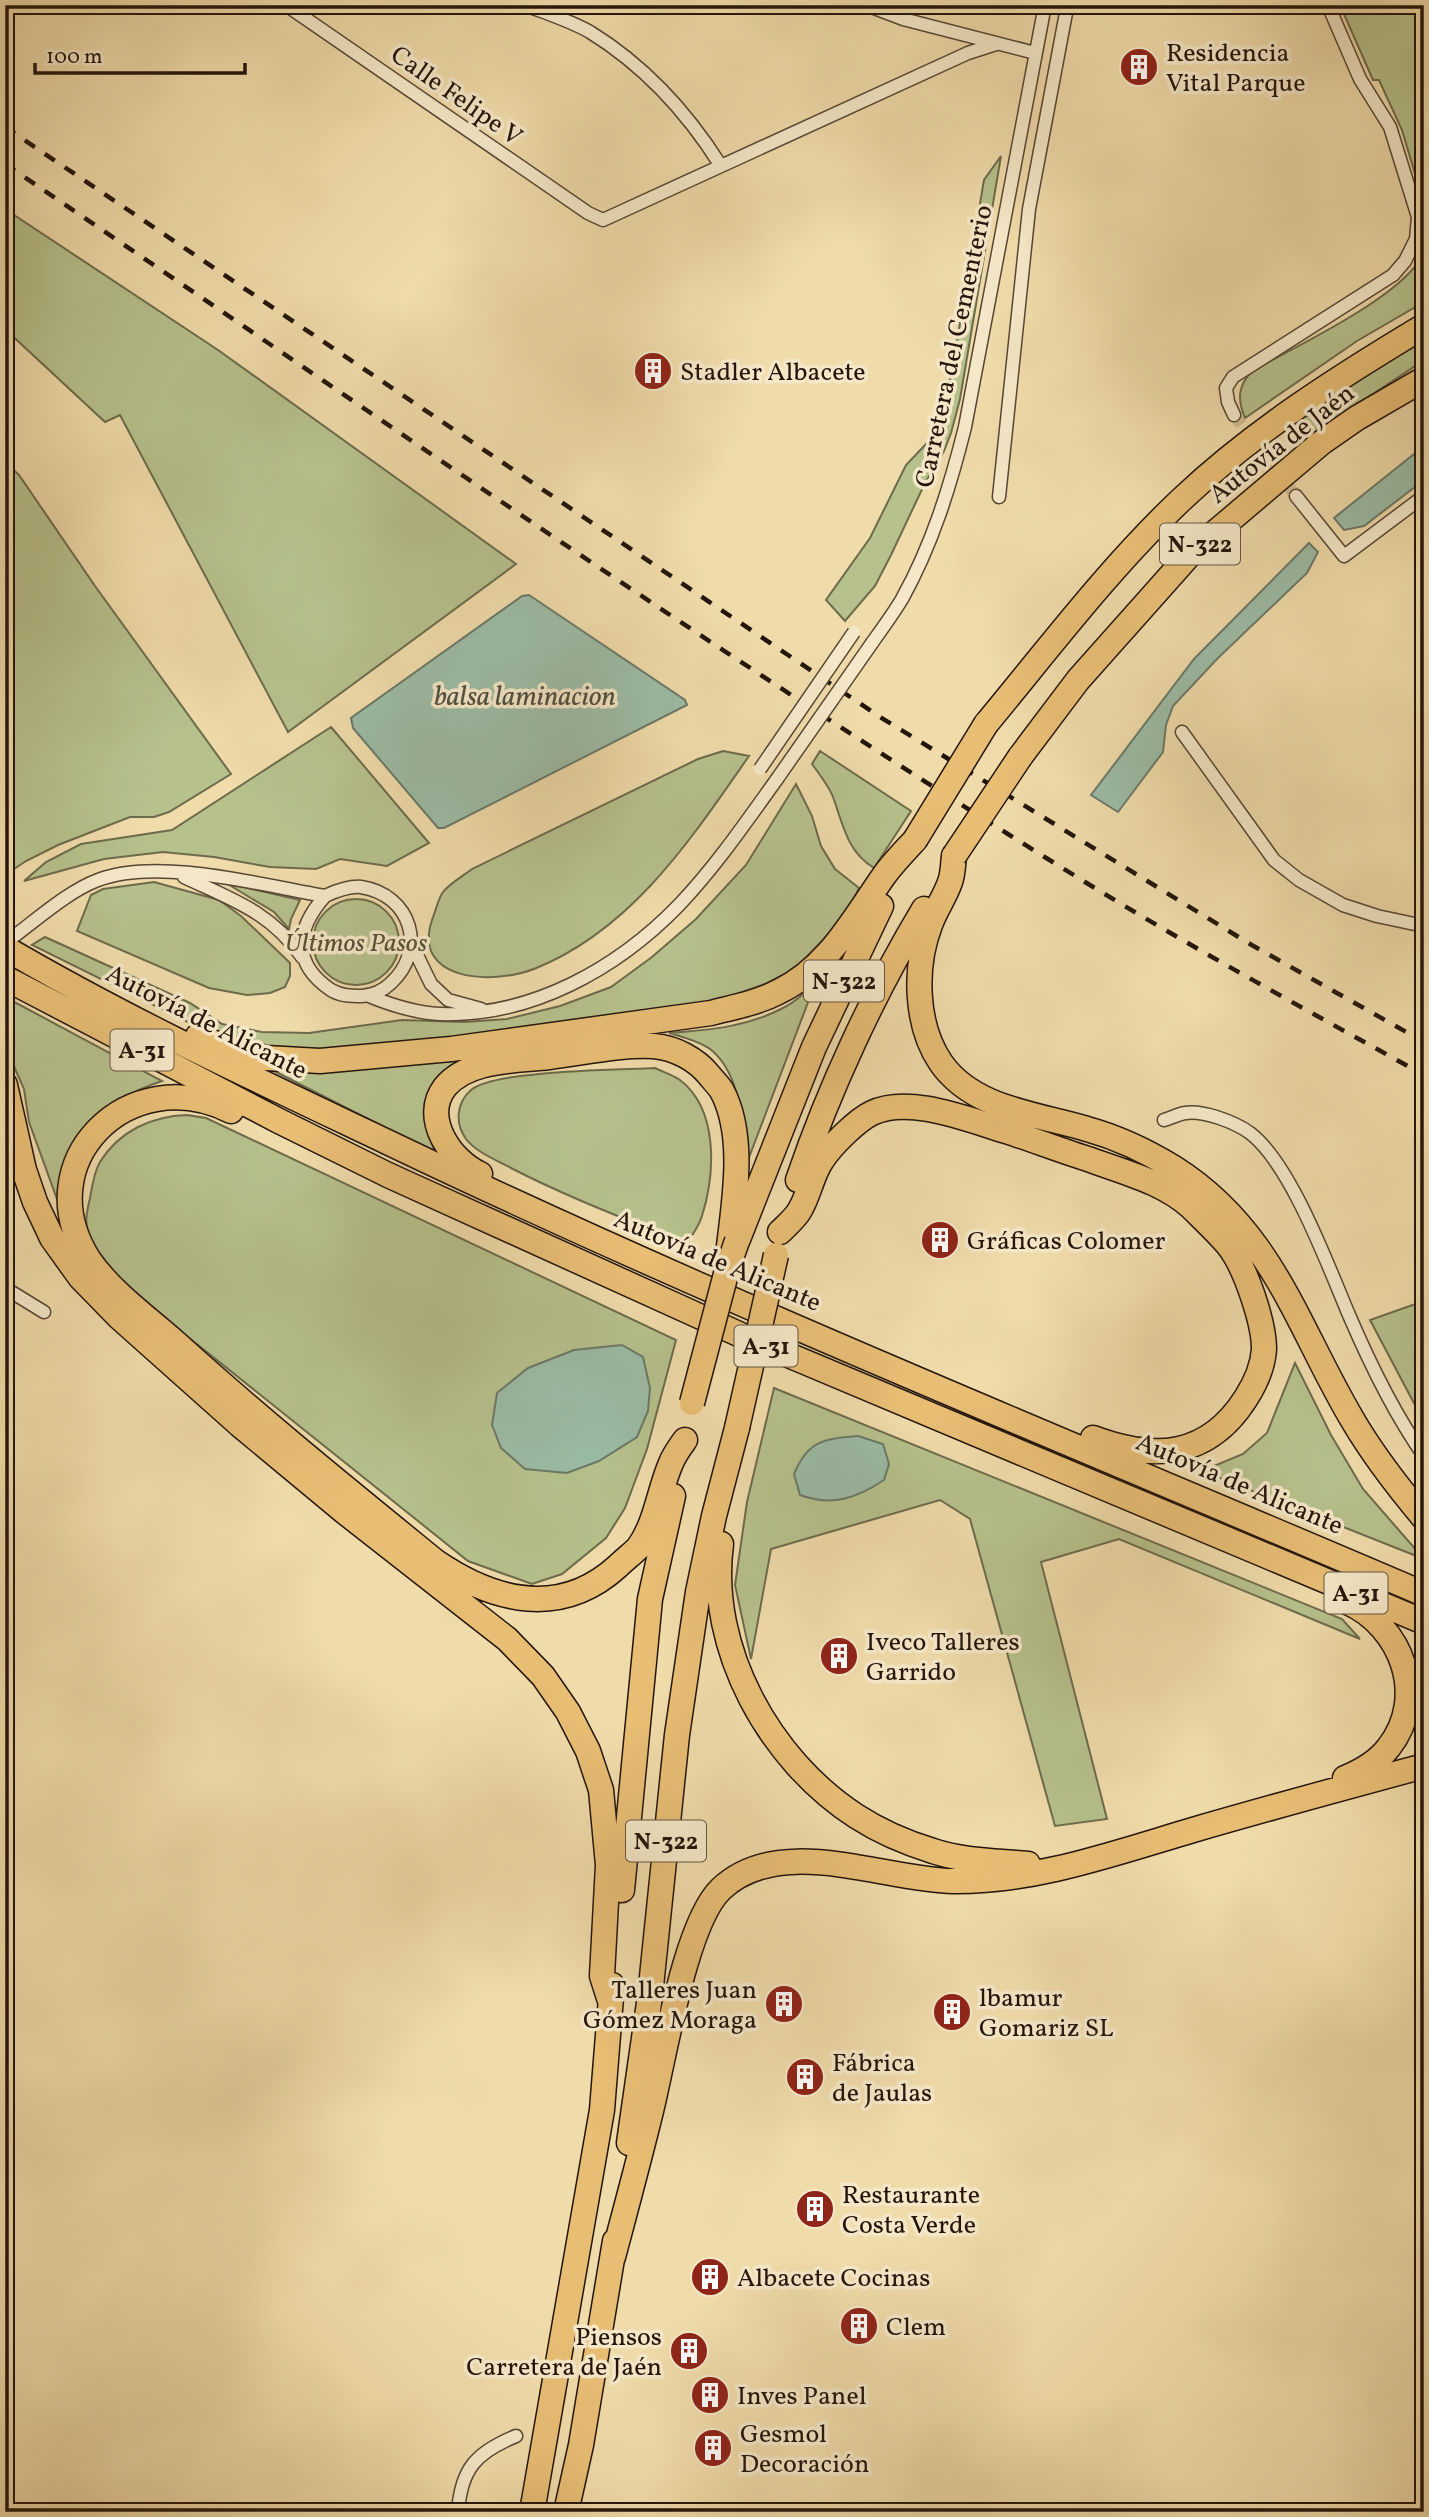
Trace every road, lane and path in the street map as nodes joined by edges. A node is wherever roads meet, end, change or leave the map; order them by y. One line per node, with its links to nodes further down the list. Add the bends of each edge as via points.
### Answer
1 (286, 5): 9 (street, Calle Felipe V, via 603,220)
2 (525, 5): 9 (street, via 589,31 638,67 677,103)
3 (866, 5): 7 (street)
4 (1045, 5): 8 (street, Carretera del Cementerio)
5 (1064, 5): 17 (street, via 1029,209)
6 (1328, 5): 14 (street, via 1360,79 1398,148 1418,217 1416,239 1393,275 1233,377 1226,388)
7 (996, 44): 8 (street); 9 (street)
8 (1035, 53): 31 (street, Carretera del Cementerio, bridge, via 965,427 925,554 901,601 729,846 679,905 634,946 594,973 551,995)
9 (721, 166)
10 (1424, 318): 12 (highway)
11 (1424, 326): 12 (highway, Autovía de Jaén / N-322)
12 (1343, 374): 21 (highway, Autovía de Jaén / N-322, bridge, via 1182,499 1118,567 986,724)
13 (1424, 379): 22 (highway, Autovía de Jaén / N-322, bridge, via 1321,443 1191,553 1078,680)
14 (1234, 415)
15 (1297, 496): 16 (street, via 1344,556)
16 (1424, 496)
17 (999, 497)
18 (854, 632): 20 (street, bridge)
19 (1182, 732): 25 (street, via 1274,860 1343,905)
20 (760, 769)
21 (915, 840): 32 (highway, via 817,965 781,991 711,1013 451,1049 320,1061 266,1058 221,1046 172,1025); 38 (highway, N-322, bridge, via 828,1015)
22 (954, 856): 37 (highway, N-322, via 855,1041 813,1136); 45 (highway, via 951,880 930,923 920,969 925,1029 941,1062 964,1088 1003,1106 1091,1129 1146,1153 1192,1181 1227,1210 1265,1255 1351,1418 1390,1478)
23 (174, 873): 24 (street); 26 (street, via 118,873 96,880); 28 (street, via 262,915 293,943)
24 (325, 896): 27 (street, via 359,887 383,894 400,907 410,927); 28 (street, via 309,914 302,939)
25 (1424, 926)
26 (5, 945): 32 (highway, Autovía de Alicante / A-31)
27 (412, 945): 30 (street, via 402,973); 31 (street, via 431,984 448,1000)
28 (304, 960): 30 (street, via 317,981 337,993)
29 (5, 978): 35 (highway, A-31)
30 (369, 996): 31 (street, Carretera del Cementerio, via 438,1014)
31 (484, 1012)
32 (127, 1016): 36 (highway, Autovía de Alicante / A-31)
33 (5, 1085): 52 (highway, via 35,1202 52,1238 80,1277 240,1425 507,1639 543,1676 568,1712 601,1790 608,1865 601,1976)
34 (1164, 1120): 44 (street, via 1186,1112 1217,1117 1251,1134 1267,1150 1305,1216 1390,1402)
35 (279, 1121): 43 (highway, via 248,1119 210,1100 169,1096 122,1110 92,1135 75,1166 71,1200 78,1238 90,1261 115,1289 249,1410 436,1563 491,1592 518,1599 549,1599 577,1592 606,1577 638,1547 671,1462); 46 (highway, A-31, via 730,1330)
36 (543, 1216): 38 (highway, via 519,1191 475,1171 452,1154 440,1132 436,1109 444,1088 467,1069 656,1046 685,1055 703,1067 722,1091 734,1126 735,1192); 41 (highway, Autovía de Alicante / A-31)
37 (778, 1244): 41 (highway, via 799,1212 822,1160 852,1128 871,1113 916,1107 1018,1135 1141,1178 1190,1207 1229,1247 1250,1287 1264,1351 1255,1384 1236,1415 1213,1434 1183,1449 1151,1453 1109,1444 1022,1411); 42 (highway, N-322, bridge)
38 (727, 1270): 43 (highway, N-322, bridge)
39 (5, 1288): 40 (street)
40 (44, 1312)
41 (985, 1407): 47 (highway, Autovía de Alicante / A-31)
42 (734, 1438): 51 (highway, via 719,1561 720,1603 748,1693 773,1736 826,1793 888,1833 969,1859); 53 (highway, N-322, via 698,1592 677,1735 650,1996)
43 (685, 1440): 52 (highway, N-322, via 650,1599)
44 (1424, 1456)
45 (1424, 1518)
46 (1287, 1565): 48 (highway, A-31); 50 (highway, via 1314,1587 1361,1608 1384,1628 1408,1678 1405,1716 1390,1747 1366,1769)
47 (1424, 1594)
48 (1424, 1622)
49 (1424, 1766): 50 (highway)
50 (1301, 1799): 51 (highway)
51 (1067, 1868): 53 (highway, via 952,1881 817,1863 775,1864 746,1872 721,1889 706,1908 685,1966)
52 (610, 2001): 56 (highway, N-322, via 602,2110)
53 (613, 2257): 57 (highway, N-322)
54 (516, 2436): 55 (street, via 479,2455 468,2473)
55 (458, 2512)
56 (532, 2512)
57 (566, 2512)

